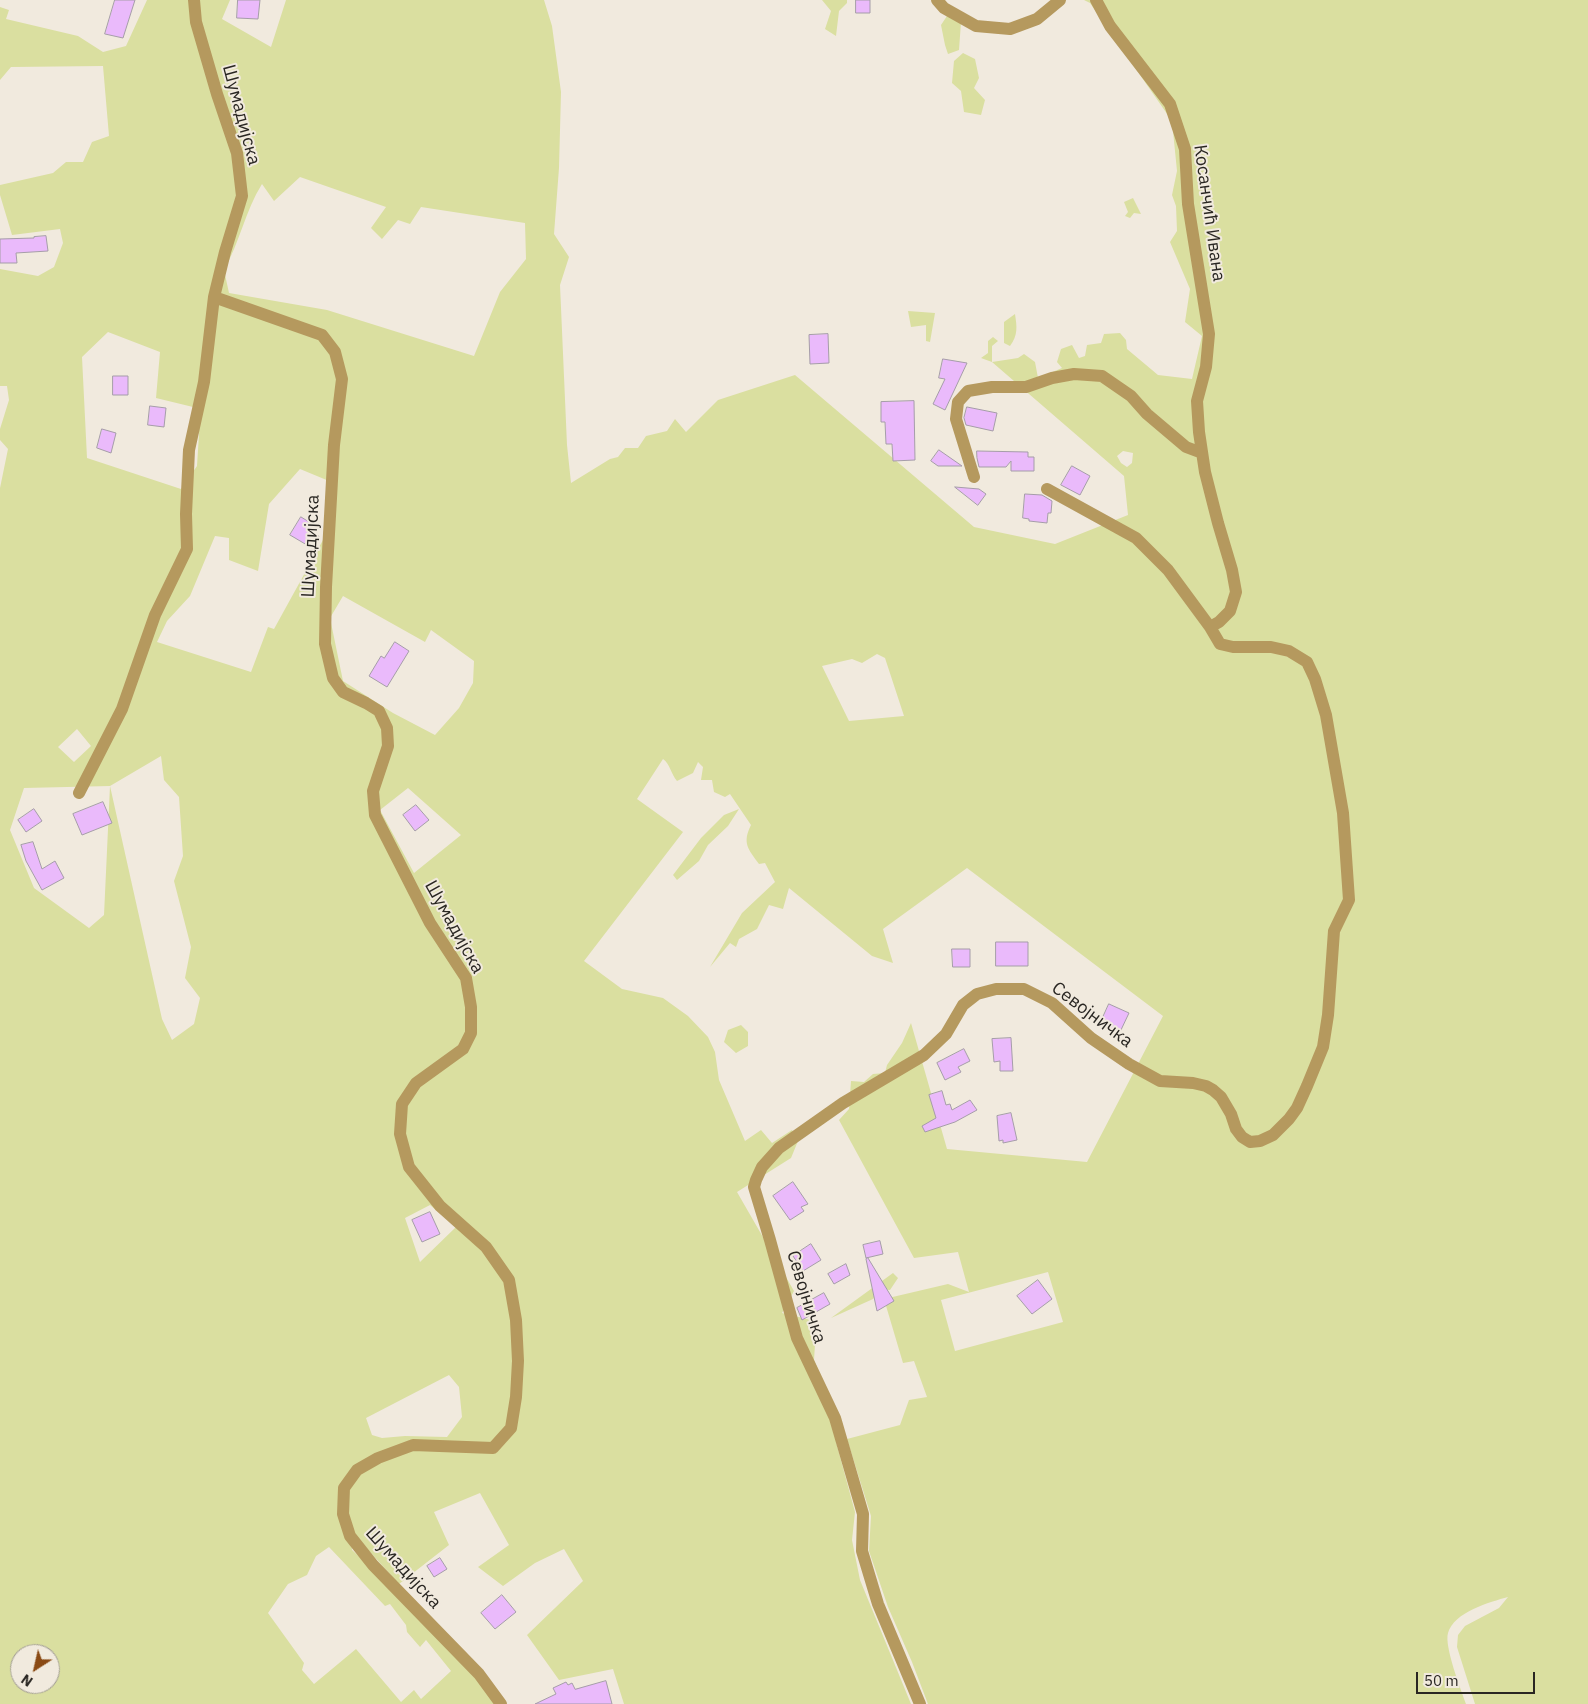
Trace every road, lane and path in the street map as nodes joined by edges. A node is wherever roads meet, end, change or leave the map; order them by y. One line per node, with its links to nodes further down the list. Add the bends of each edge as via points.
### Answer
1 (194, 0): 5 (street, Шумадијска, via 199,31 236,153 242,196)
2 (937, 0): 3 (street, via 944,8 976,26 1010,29 1037,19)
3 (1060, 0)
4 (1096, 0): 6 (street, Косанчић Ивана, via 1110,26 1170,104 1185,149 1188,204 1209,334 1206,367 1197,401)
5 (214, 298): 10 (street, Шумадијска, via 204,382 189,450 187,549 155,614 122,709); 11 (street, Шумадијска, via 322,335 336,352 342,379 334,445 325,644 333,678 343,692 379,711 387,728 388,746 373,791 375,815 430,923 466,978 470,1006 471,1033 463,1050 416,1083 402,1104 400,1134 409,1167 440,1206 486,1248 509,1280 516,1320 516,1396 511,1428 505,1435 493,1448 414,1445 378,1458 357,1470 344,1488 342,1514 350,1536 373,1565 479,1674)
6 (1202, 454): 7 (street, via 1186,447 1131,396 1102,376 1074,374 1026,387 968,391 958,402 956,419); 9 (street, Косанчић Ивана, via 1236,592 1230,611)
7 (974, 477)
8 (1047, 489): 9 (street, via 1136,538 1168,570)
9 (1210, 627): 12 (street, Севојничка, via 1220,644 1272,647 1289,651 1307,662 1326,715 1343,813 1349,900 1334,931 1323,1047 1308,1086 1289,1118 1273,1135 1250,1142 1236,1129 1221,1097 1213,1090 1193,1082 1160,1081 1091,1038 1052,1003 1024,989 996,989 977,994 963,1006 946,1034 924,1055 843,1103 779,1148 762,1167 754,1187 797,1338 835,1418 863,1514 862,1551 878,1604)
10 (79, 793)
11 (501, 1704)
12 (920, 1704)

